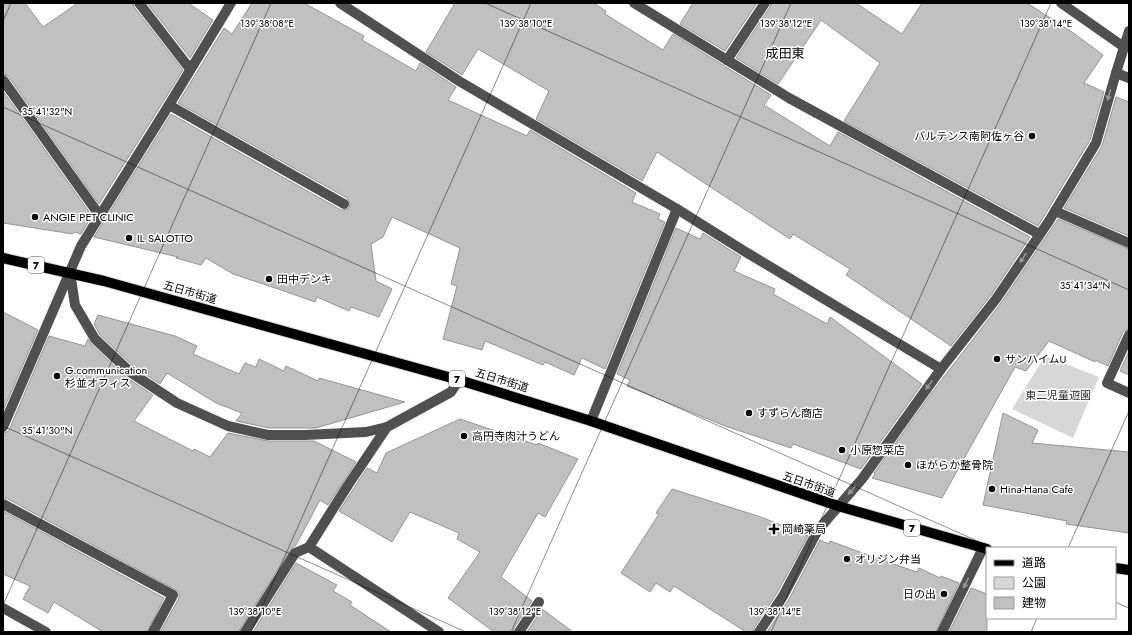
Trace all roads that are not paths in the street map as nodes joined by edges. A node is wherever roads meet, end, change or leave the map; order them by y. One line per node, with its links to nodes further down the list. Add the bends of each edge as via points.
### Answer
1 (140, 3): 10 (street)
2 (231, 3): 10 (street)
3 (340, 3): 16 (street, via 459,81)
4 (634, 3): 9 (street)
5 (765, 3): 9 (street)
6 (1061, 3): 8 (street)
7 (1129, 31): 8 (street)
8 (1124, 47): 11 (street)
9 (727, 60): 19 (street, via 789,98)
10 (190, 69): 14 (street)
11 (1116, 73): 12 (street); 17 (street, one-way to 17, via 1096,143)
12 (1129, 78)
13 (3, 80): 18 (street)
14 (170, 104): 15 (street); 18 (street)
15 (344, 204)
16 (677, 209): 24 (street); 27 (street)
17 (1055, 211): 19 (street); 20 (street)
18 (100, 216): 22 (street, via 81,246)
19 (1039, 234): 24 (street, one-way to 24, via 996,299)
20 (1129, 243)
21 (3, 258): 22 (main road, 五日市街道 / 7)
22 (70, 272): 25 (main road, 五日市街道 / 7); 28 (street); 29 (street, via 75,305 95,339 130,372 177,403 228,426 268,435 366,432)
23 (1129, 335): 26 (street, via 1107,383)
24 (941, 369): 31 (street, one-way to 31, via 862,479)
25 (459, 380): 27 (main road, 五日市街道 / 7); 29 (street, via 451,392)
26 (1129, 392)
27 (591, 421): 31 (main road, 五日市街道 / 7)
28 (3, 427)
29 (386, 427): 32 (street)
30 (3, 504): 39 (street, via 173,595)
31 (838, 506): 33 (main road, 五日市街道 / 7); 43 (street, via 818,530 783,596)
32 (309, 547): 40 (street, via 295,553); 41 (street)
33 (985, 548): 44 (street, one-way to 44)
34 (1116, 568): 35 (main road)
35 (1129, 570)
36 (539, 602): 42 (street)
37 (3, 608): 38 (street)
38 (46, 632)
39 (153, 632)
40 (245, 632)
41 (439, 632)
42 (520, 632)
43 (759, 632)
44 (942, 632)

